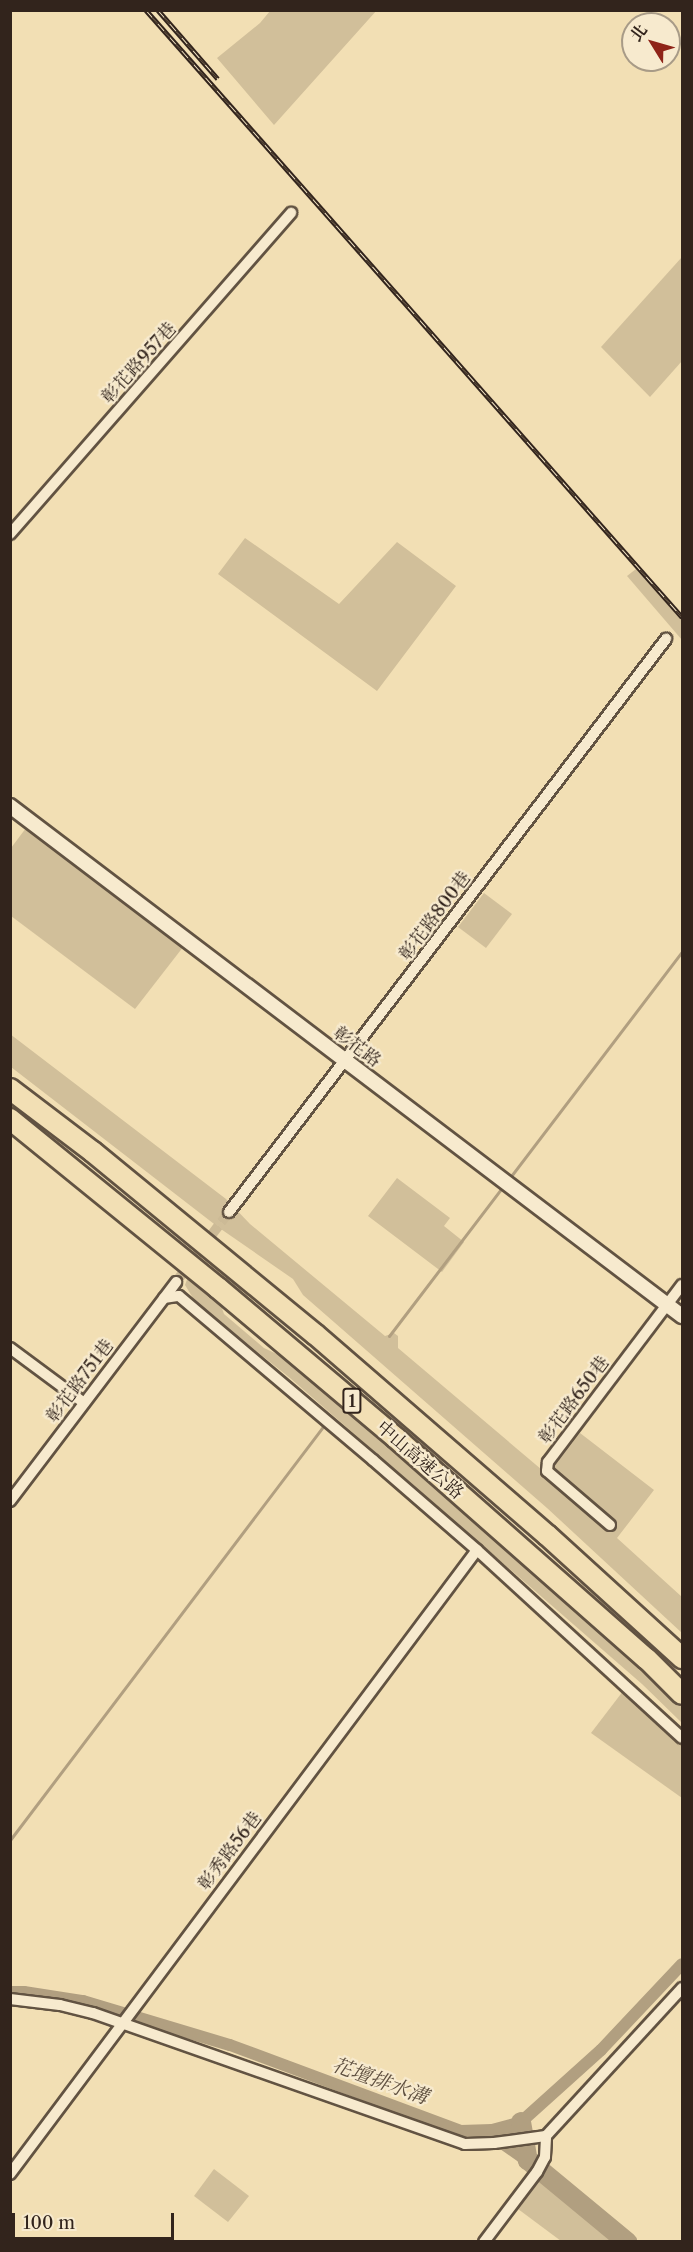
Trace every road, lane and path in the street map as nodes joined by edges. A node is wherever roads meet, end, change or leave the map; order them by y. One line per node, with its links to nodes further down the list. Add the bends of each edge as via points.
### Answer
1 (291, 213): 2 (street, 彰花路957巷)
2 (10, 534)
3 (666, 639): 5 (street, 彰花路800巷)
4 (10, 806): 5 (street, 彰花路)
5 (346, 1060): 8 (street, 彰花路800巷); 12 (street, 彰花路)
6 (10, 1089): 19 (highway, 中山高速公路 / 1, via 316,1335)
7 (10, 1119): 20 (highway, 中山高速公路 / 1, via 396,1438)
8 (229, 1212)
9 (176, 1282): 11 (street, 彰花路751巷)
10 (682, 1285): 12 (street, 彰花路650巷)
11 (164, 1298): 15 (street, 彰花路751巷); 18 (street, via 179,1296)
12 (668, 1304): 13 (street, 彰花路); 17 (street, 彰花路650巷, via 548,1462 547,1471)
13 (682, 1316)
14 (10, 1348): 15 (street)
15 (84, 1403): 16 (street, 彰花路751巷)
16 (10, 1501)
17 (610, 1525)
18 (477, 1550): 21 (street); 24 (street, 彰秀路56巷, via 196,1923)
19 (682, 1658)
20 (682, 1694)
21 (682, 1738)
22 (682, 1988): 25 (street)
23 (10, 1999): 24 (street, via 60,2005)
24 (124, 2025): 25 (street, via 465,2144); 26 (street, 彰秀路56巷)
25 (546, 2136): 27 (street, via 544,2157 537,2172)
26 (10, 2174)
27 (484, 2241)

